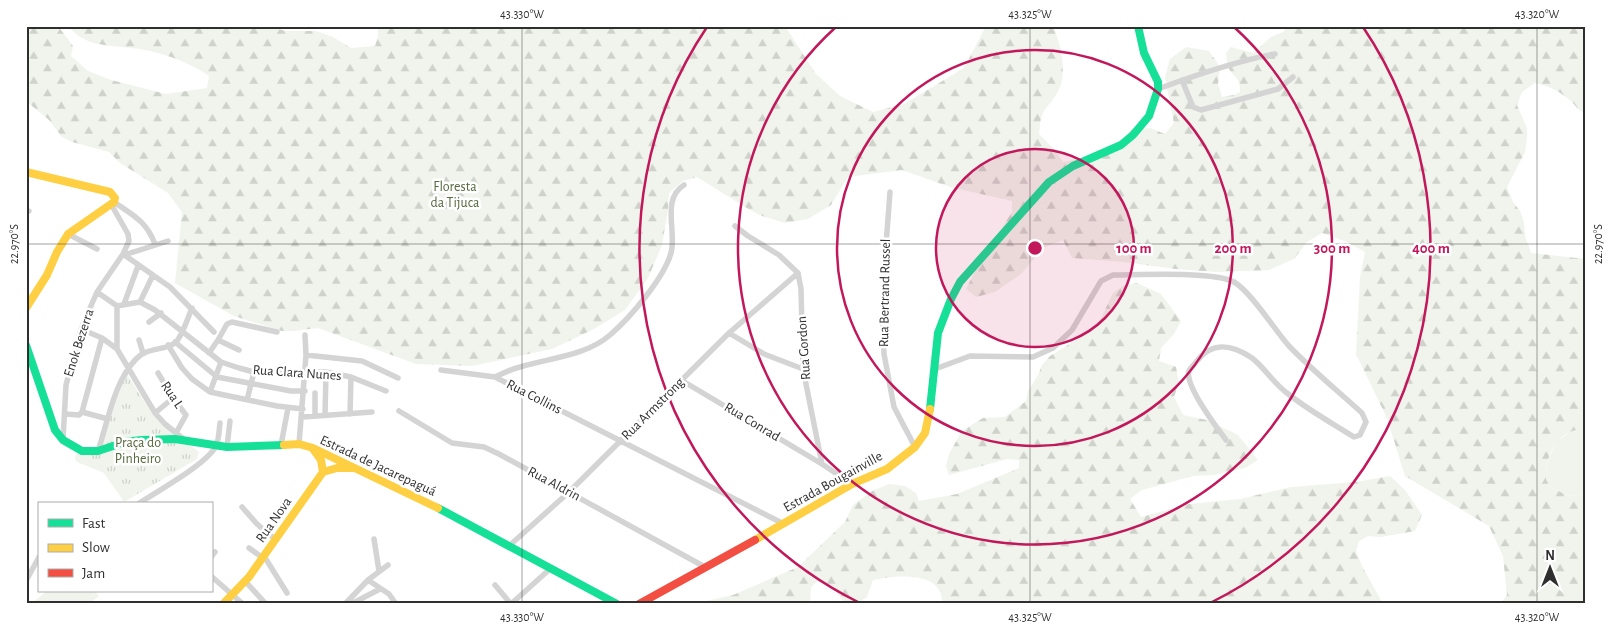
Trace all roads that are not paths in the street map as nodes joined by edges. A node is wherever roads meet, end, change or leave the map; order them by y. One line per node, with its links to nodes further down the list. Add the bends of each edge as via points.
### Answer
1 (1138, 26): 5 (street)
2 (1275, 54): 4 (street)
3 (1293, 77): 4 (street, via 1278,89 1201,110 1193,107)
4 (1182, 80): 5 (street)
5 (1158, 90): 47 (street, Estrada Bougainville, via 1149,116 1133,135 1121,145 1073,166 1049,182 960,282 940,324)
6 (26, 172): 9 (street, via 110,192 114,196)
7 (684, 185): 55 (street, Rua Collins, via 673,196 674,239 667,266 659,280 611,335 575,353 518,367)
8 (890, 192): 89 (street, Rua Bertrand Russel, via 884,354 894,407)
9 (113, 203): 11 (street); 13 (street, via 144,223); 15 (street, via 129,238)
10 (735, 226): 17 (street, via 779,255)
11 (68, 234): 14 (street); 23 (street)
12 (168, 241): 13 (street)
13 (155, 244): 15 (street)
14 (97, 249)
15 (123, 255): 16 (street); 19 (street, Enok Bezerra)
16 (138, 266): 18 (street); 21 (street)
17 (798, 273): 31 (street, Rua Armstrong); 46 (street, Rua Gordon)
18 (153, 275): 20 (street); 24 (street)
19 (97, 292): 22 (street); 27 (street, Enok Bezerra)
20 (140, 302): 21 (street); 25 (street, Rua Clara Nunes)
21 (124, 304): 22 (street)
22 (117, 306): 39 (street)
23 (26, 308)
24 (192, 308): 28 (street); 29 (street)
25 (161, 313): 26 (street); 28 (street, Rua Clara Nunes)
26 (150, 322)
27 (81, 328): 33 (street); 71 (street, Enok Bezerra, via 66,385)
28 (182, 332): 36 (street); 42 (street, Rua Clara Nunes)
29 (214, 332)
30 (277, 332): 35 (street, via 232,322 227,324)
31 (729, 334): 46 (street, via 764,354); 57 (street, Rua Armstrong)
32 (305, 335): 43 (street)
33 (102, 338): 39 (street); 68 (street)
34 (139, 340): 41 (street)
35 (218, 340): 40 (street); 42 (street)
36 (175, 342): 38 (street); 53 (street)
37 (26, 345): 80 (street)
38 (168, 345): 41 (street); 61 (street, via 182,368)
39 (117, 349): 45 (street)
40 (239, 350)
41 (143, 352): 45 (street)
42 (209, 353): 44 (street, Rua Clara Nunes)
43 (306, 355): 50 (street); 56 (street, via 362,361)
44 (221, 362): 49 (street, Rua Clara Nunes); 53 (street)
45 (128, 369): 69 (street); 76 (street)
46 (802, 369): 93 (street, Rua Gordon)
47 (936, 369): 83 (street, via 970,356 1033,357 1053,348 1072,330 1101,281 1113,275 1210,276 1234,282 1243,290 1289,345 1362,413 1366,422 1360,435 1354,437 1285,392 1253,359 1233,349 1211,348 1188,372 1188,381); 89 (street, Estrada Bougainville, via 928,423)
48 (441, 370): 55 (street)
49 (254, 372): 50 (street, Rua Clara Nunes); 58 (street)
50 (306, 372): 51 (street, Rua Clara Nunes); 59 (street)
51 (326, 372): 54 (street, Rua Clara Nunes); 73 (street)
52 (158, 373): 63 (street, Rua L)
53 (217, 377): 58 (street); 61 (street)
54 (352, 377): 60 (street, Rua Clara Nunes); 72 (street)
55 (495, 377): 82 (street, Rua Collins)
56 (398, 378)
57 (681, 380): 82 (street, Rua Armstrong); 93 (street, Rua Conrad)
58 (251, 383): 59 (street); 64 (street)
59 (304, 391): 66 (street)
60 (386, 391)
61 (210, 392): 64 (street)
62 (315, 393): 74 (street)
63 (173, 398): 69 (street); 79 (street, Rua L, via 186,416)
64 (247, 400): 65 (street)
65 (288, 408): 66 (street); 86 (street)
66 (303, 409): 75 (street)
67 (399, 411): 97 (street, Rua Aldrin, via 452,443 484,447)
68 (82, 412): 71 (street, via 79,415); 76 (street)
69 (155, 412): 79 (street)
70 (372, 412): 72 (street)
71 (65, 414): 80 (street, Enok Bezerra)
72 (350, 414): 73 (street)
73 (325, 415): 74 (street)
74 (315, 416): 75 (street)
75 (303, 417): 85 (street)
76 (108, 419): 91 (street)
77 (230, 421): 88 (street)
78 (220, 423): 87 (street)
79 (176, 433): 81 (street)
80 (62, 440): 91 (street, Estrada de Jacarepaguá, via 82,452)
81 (186, 440): 84 (street, Estrada de Jacarepaguá); 91 (street, Estrada de Jacarepaguá, via 141,440)
82 (620, 440): 97 (street, Rua Armstrong); 100 (street, Rua Collins)
83 (1226, 440)
84 (203, 444): 87 (street, Estrada de Jacarepaguá); 92 (street)
85 (299, 444): 86 (street, Estrada de Jacarepaguá); 90 (street, Estrada de Jacarepaguá)
86 (281, 445): 88 (street, Estrada de Jacarepaguá)
87 (217, 446): 88 (street, Estrada de Jacarepaguá); 92 (street)
88 (227, 446)
89 (915, 446): 96 (street, Estrada Bougainville, via 887,469)
90 (313, 448): 94 (street, Estrada de Jacarepaguá); 95 (street, via 321,460)
91 (98, 451)
92 (207, 457): 98 (street)
93 (822, 464): 96 (street)
94 (354, 468): 95 (street); 103 (street, Estrada de Jacarepaguá)
95 (323, 472): 102 (street, Rua Nova)
96 (852, 484): 100 (street, Estrada Bougainville)
97 (569, 492): 103 (street, Rua Armstrong); 108 (street, Rua Aldrin)
98 (141, 502)
99 (242, 507): 102 (street)
100 (784, 524): 108 (street, Estrada Bougainville)
101 (374, 539): 110 (street)
102 (276, 540): 105 (street, Rua Nova)
103 (509, 546): 109 (street, Estrada de Jacarepaguá)
104 (249, 548): 105 (street)
105 (263, 557): 114 (street, Rua Nova); 117 (street)
106 (38, 559): 112 (street)
107 (388, 565): 110 (street)
108 (706, 567): 127 (street, Estrada Bougainville)
109 (551, 568): 125 (street); 126 (street, Estrada de Jacarepaguá)
110 (379, 571): 113 (street)
111 (212, 577): 118 (street)
112 (27, 579)
113 (368, 580): 116 (street); 122 (street)
114 (245, 581): 118 (street, Rua Nova); 121 (street)
115 (494, 585): 125 (street)
116 (380, 589): 123 (street); 124 (street, via 389,594)
117 (287, 593)
118 (232, 595): 119 (street, Rua Nova); 120 (street)
119 (223, 604)
120 (243, 604)
121 (266, 604)
122 (345, 604)
123 (351, 604)
124 (396, 604)
125 (511, 604)
126 (617, 604)
127 (639, 604)

